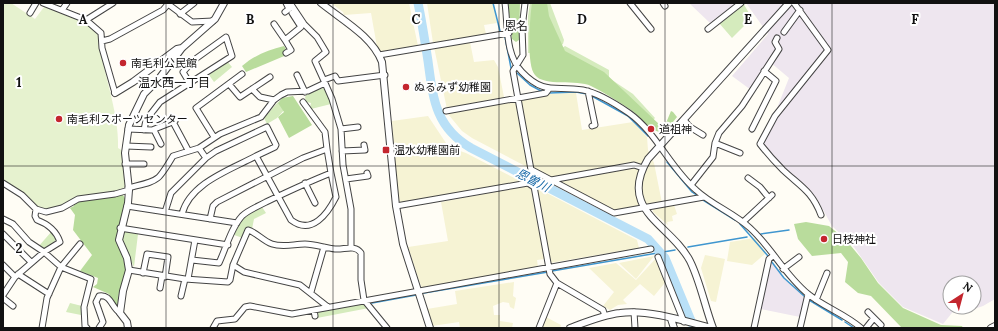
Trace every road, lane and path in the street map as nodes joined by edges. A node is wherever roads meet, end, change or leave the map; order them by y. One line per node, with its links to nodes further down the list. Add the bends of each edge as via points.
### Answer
1 (36, 3): 21 (street)
2 (43, 3): 17 (street)
3 (67, 3): 17 (street)
4 (113, 3): 23 (street)
5 (194, 3): 22 (street)
6 (224, 3): 24 (street)
7 (286, 3): 20 (street, via 289,8)
8 (290, 3): 19 (street)
9 (321, 3): 35 (street, via 370,42)
10 (505, 3): 29 (street)
11 (525, 3): 36 (street, via 522,28 523,55)
12 (630, 3): 26 (street)
13 (741, 3): 27 (street)
14 (789, 3): 54 (street)
15 (794, 3): 18 (street)
16 (168, 4): 22 (street); 32 (street, via 163,10)
17 (62, 10): 23 (street)
18 (800, 10): 28 (street); 101 (street, via 828,50 775,116 760,144 783,170 808,190)
19 (295, 11): 31 (street, via 292,13 300,27); 43 (street, via 326,52 315,61)
20 (284, 12)
21 (30, 13)
22 (180, 14): 24 (street, via 192,22)
23 (86, 20): 32 (street, via 101,33)
24 (213, 21): 33 (street)
25 (274, 24): 31 (street, via 280,29)
26 (651, 29)
27 (708, 29)
28 (784, 32)
29 (509, 33): 35 (street); 36 (street, via 511,55)
30 (777, 38): 37 (street, via 775,42 779,50)
31 (285, 40): 34 (street, via 291,50)
32 (102, 41): 49 (street)
33 (182, 48): 49 (street, via 177,48); 57 (street, via 144,94)
34 (286, 53)
35 (379, 55): 40 (street)
36 (517, 67): 46 (street, via 531,81); 50 (street, via 513,71)
37 (764, 71): 59 (street, via 776,81); 64 (street, via 742,106 719,133)
38 (242, 74): 44 (street)
39 (297, 75): 48 (street)
40 (384, 75): 43 (street, via 338,81 332,76); 96 (street)
41 (270, 77): 45 (street)
42 (189, 82): 42 (street, via 232,56 226,37 194,60 183,72); 60 (street, via 160,102 146,120)
43 (325, 82): 48 (street); 58 (street)
44 (229, 84): 45 (street, via 240,97); 63 (street, via 196,108)
45 (252, 89): 51 (street, via 260,97)
46 (549, 89): 47 (street); 50 (street, via 546,93)
47 (588, 91): 55 (street); 67 (street, via 628,112)
48 (305, 92): 51 (street, via 287,92)
49 (115, 93)
50 (518, 98): 53 (street); 80 (street)
51 (274, 100): 63 (street, via 261,117)
52 (303, 102): 70 (street, via 325,132)
53 (446, 111)
54 (684, 120): 62 (street); 67 (street)
55 (595, 125)
56 (358, 127): 58 (street)
57 (128, 129): 60 (street); 66 (street)
58 (341, 129): 73 (street)
59 (752, 129)
60 (144, 130): 61 (street)
61 (154, 130): 65 (street); 72 (street, via 174,121)
62 (703, 135)
63 (214, 138): 69 (street)
64 (716, 143): 74 (street); 90 (street, via 714,157)
65 (161, 144)
66 (126, 146): 68 (street); 77 (street)
67 (660, 146): 79 (street); 90 (street)
68 (150, 147)
69 (199, 148): 72 (street); 76 (street)
70 (328, 149): 81 (street); 82 (street)
71 (365, 149): 73 (street)
72 (188, 150): 91 (street, via 173,156 157,181)
73 (342, 151): 84 (street)
74 (740, 153)
75 (256, 156): 76 (street, via 276,145 267,127 216,150); 82 (street); 100 (street, via 203,185 185,203)
76 (206, 158): 99 (street, via 171,193)
77 (125, 164): 78 (street); 91 (street)
78 (144, 164)
79 (643, 168): 86 (street, via 634,164); 97 (street, via 638,187)
80 (532, 171): 86 (street); 89 (street)
81 (330, 173): 88 (street); 92 (street, via 336,197 329,211 318,222 307,225 293,222)
82 (267, 175): 92 (street); 103 (street, via 214,204)
83 (368, 177): 84 (street)
84 (346, 179): 112 (street, via 351,209)
85 (752, 179): 104 (street, via 770,197)
86 (551, 180): 97 (street, via 614,213)
87 (3, 183): 98 (street, via 22,195)
88 (305, 183): 92 (street); 94 (street)
89 (534, 185): 96 (street, via 528,183); 125 (street)
90 (691, 185): 93 (street)
91 (129, 189): 95 (street); 98 (street, via 115,194 78,199 62,208 46,212)
92 (279, 196): 105 (street, via 243,215)
93 (701, 197): 97 (street); 104 (street)
94 (313, 201)
95 (127, 206): 99 (street); 106 (street)
96 (396, 206): 133 (street, via 403,244)
97 (644, 208): 167 (street, via 690,261)
98 (36, 209): 114 (street, via 37,220 48,224 61,241)
99 (165, 212): 100 (street)
100 (182, 214): 103 (street)
101 (821, 215)
102 (3, 218): 114 (street)
103 (210, 219): 105 (street)
104 (743, 222): 115 (street, via 752,229)
105 (237, 223): 110 (street)
106 (120, 228): 108 (street); 124 (street, via 119,240 128,258)
107 (3, 234): 119 (street)
108 (195, 240): 110 (street); 118 (street)
109 (80, 244): 122 (street)
110 (228, 245): 118 (street, via 220,263)
111 (324, 247): 112 (street); 121 (street, via 270,244 248,230); 134 (street)
112 (351, 247): 140 (street, via 361,252)
113 (651, 249): 125 (street)
114 (44, 252): 119 (street); 122 (street)
115 (773, 256): 123 (street); 168 (street, via 769,259)
116 (658, 257): 152 (street)
117 (798, 257): 123 (street)
118 (192, 260): 130 (street)
119 (31, 262): 127 (street)
120 (3, 265): 127 (street)
121 (233, 265): 130 (street, via 228,282); 134 (street, via 244,272 300,285)
122 (61, 267): 135 (street); 156 (street, via 91,279 84,307)
123 (783, 269): 136 (street)
124 (129, 270): 126 (street); 147 (street)
125 (550, 270): 131 (street); 133 (street)
126 (143, 273): 129 (street); 129 (street, via 147,254 168,257)
127 (17, 275): 135 (street); 137 (street)
128 (824, 275): 141 (street)
129 (163, 276): 130 (street); 132 (street)
130 (187, 279): 138 (street)
131 (557, 282): 149 (street, via 603,310); 162 (street)
132 (160, 288)
133 (418, 291): 140 (street); 161 (street)
134 (311, 292): 143 (street)
135 (49, 294): 155 (street)
136 (808, 294): 141 (street); 169 (street)
137 (3, 295)
138 (181, 296)
139 (3, 298): 142 (street)
140 (364, 300): 143 (street); 160 (street)
141 (816, 300): 170 (street)
142 (13, 306)
143 (328, 307): 144 (street)
144 (314, 310): 148 (street); 159 (street, via 292,314 245,306 234,319 217,321)
145 (634, 312): 149 (street); 151 (street); 164 (street)
146 (868, 312): 150 (street)
147 (120, 313): 157 (street, via 109,298 99,296 96,302 103,322); 158 (street, via 128,322)
148 (315, 316)
149 (604, 316): 163 (street)
150 (874, 318): 153 (street); 171 (street)
151 (671, 319): 152 (street); 166 (street)
152 (685, 322): 167 (street)
153 (881, 325)
154 (995, 327): 172 (street)
155 (42, 328)
156 (87, 328)
157 (99, 328)
158 (128, 328)
159 (213, 328)
160 (387, 328)
161 (430, 328)
162 (539, 328)
163 (570, 328)
164 (635, 328): 165 (street)
165 (639, 328)
166 (674, 328)
167 (712, 328)
168 (754, 328)
169 (800, 328)
170 (861, 328)
171 (866, 328)
172 (991, 328)

